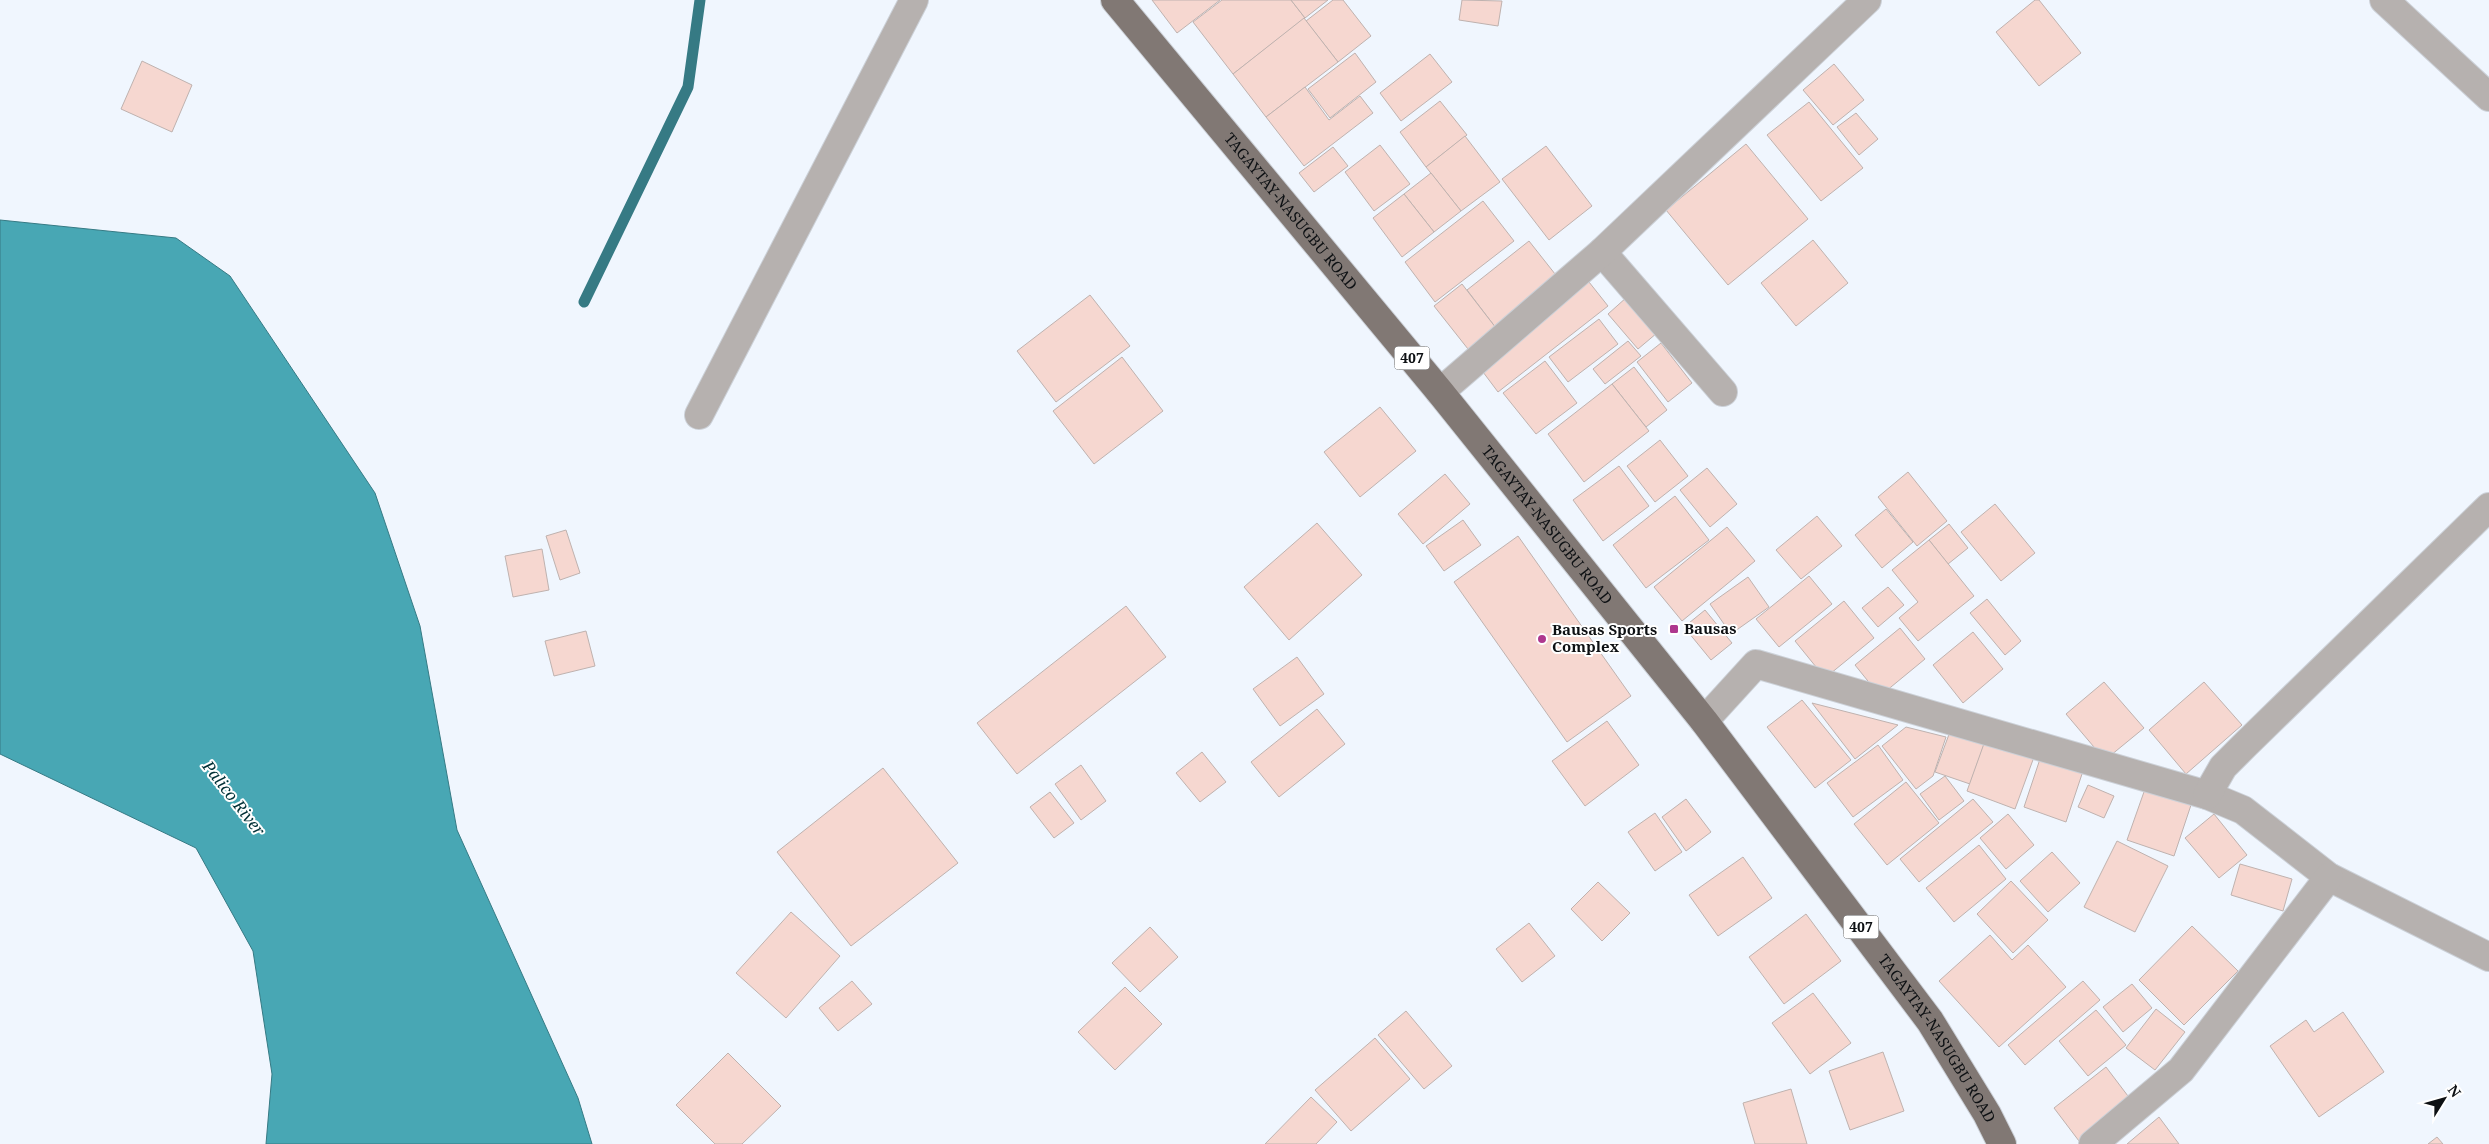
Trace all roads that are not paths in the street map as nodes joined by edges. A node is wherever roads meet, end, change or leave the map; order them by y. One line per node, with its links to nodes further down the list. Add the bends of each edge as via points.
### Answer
1 (914, 0): 9 (street)
2 (1115, 0): 7 (main road, TAGAYTAY-NASUGBU ROAD / 407)
3 (1867, 0): 6 (street)
4 (2384, 0): 5 (street)
5 (2489, 97)
6 (1602, 252): 7 (street); 8 (street)
7 (1440, 392): 11 (main road, TAGAYTAY-NASUGBU ROAD / 407)
8 (1723, 392)
9 (699, 416)
10 (2489, 507): 12 (street, via 2223,767)
11 (1704, 721): 12 (street, via 1756,664); 15 (main road, TAGAYTAY-NASUGBU ROAD / 407, via 1930,1022)
12 (2207, 795): 13 (street, via 2243,810)
13 (2329, 877): 14 (street); 16 (street, via 2181,1070)
14 (2489, 957)
15 (2002, 1144)
16 (2093, 1144)

